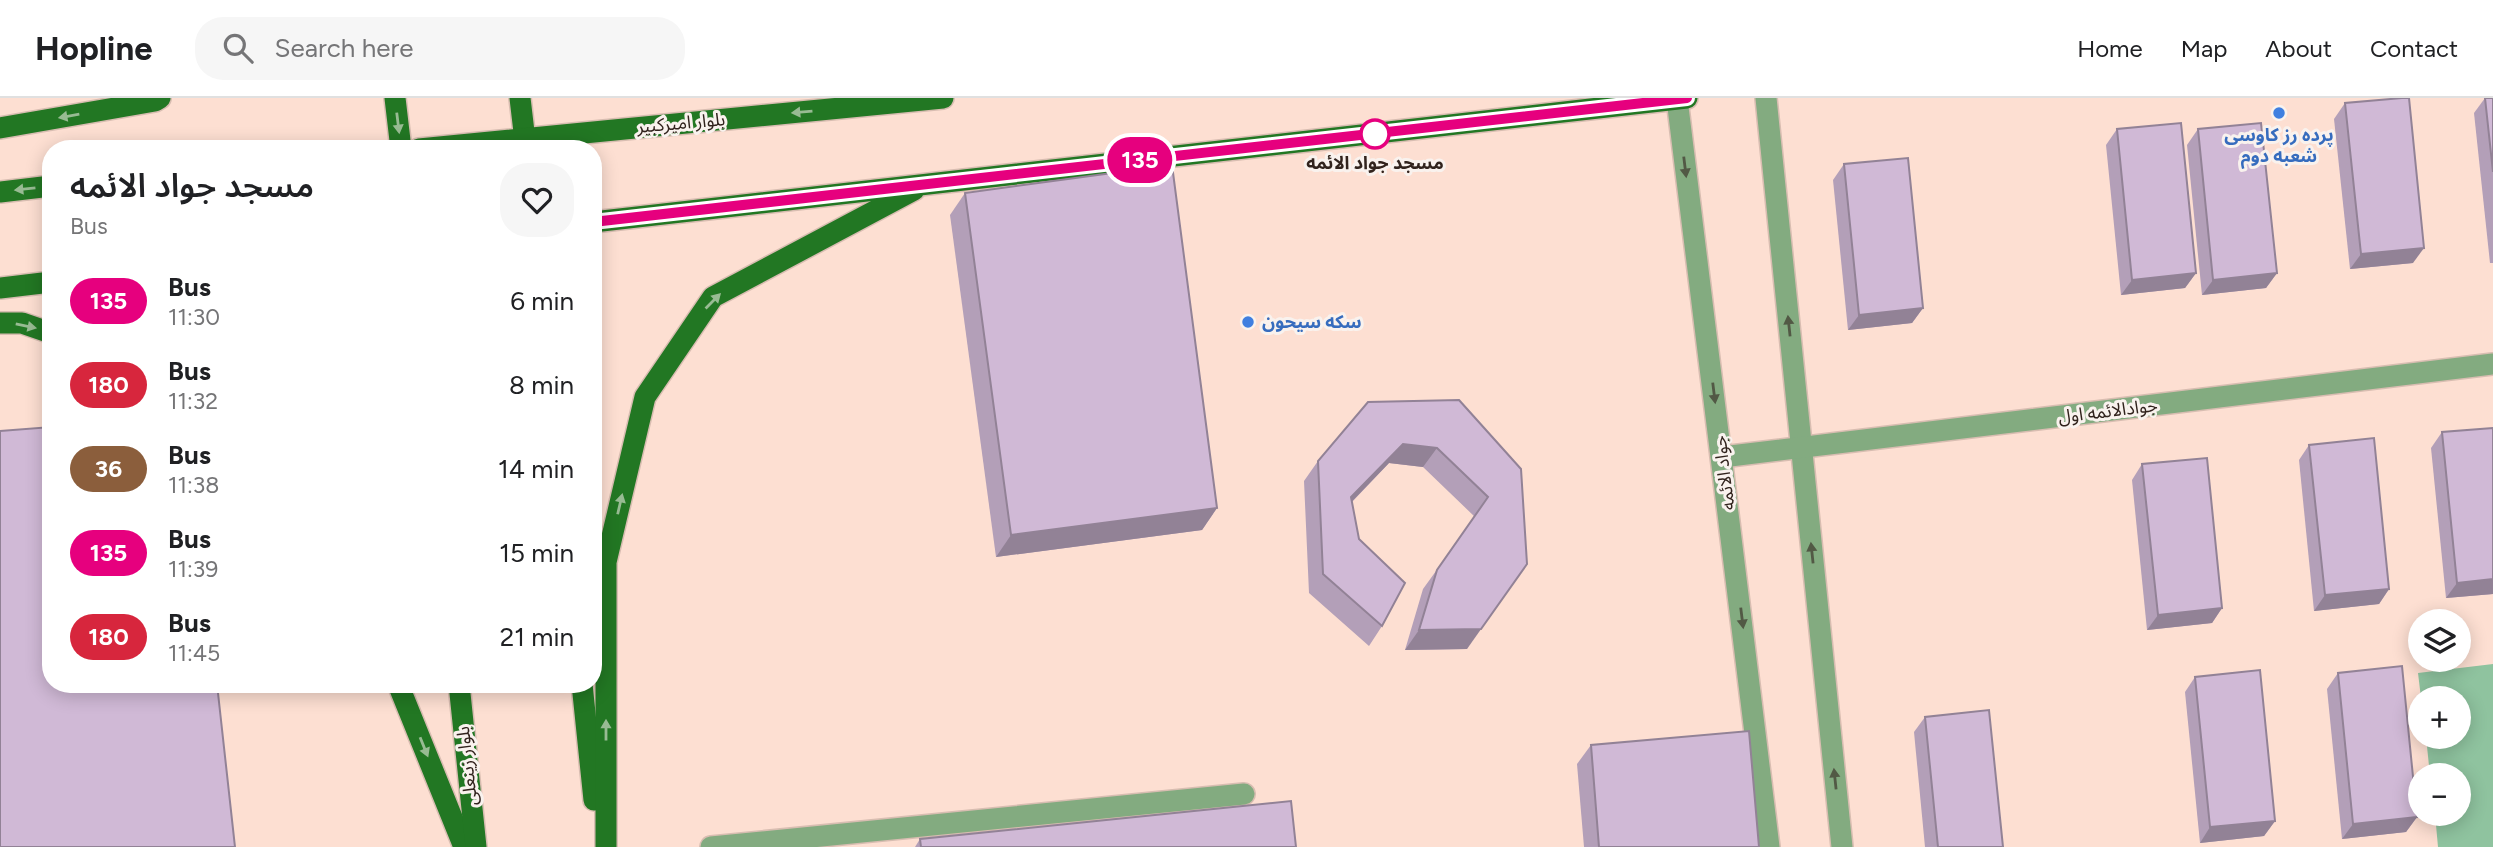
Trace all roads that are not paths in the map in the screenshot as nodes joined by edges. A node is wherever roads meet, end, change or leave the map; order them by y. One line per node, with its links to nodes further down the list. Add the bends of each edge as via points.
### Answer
1 (160, 98): 9 (main road, one-way to 9)
2 (396, 98): 10 (main road, one-way to 10)
3 (520, 98): 11 (main road)
4 (851, 98): 8 (main road)
5 (943, 98): 8 (main road, بلوار امیرکبیر)
6 (1766, 98): 22 (street, one-way to 6)
7 (1682, 99): 13 (main road); 23 (street, جواد الائمه, one-way to 23)
8 (910, 102): 12 (main road, بلوار امیرکبیر, one-way to 12)
9 (0, 128)
10 (400, 140)
11 (526, 140)
12 (554, 140)
13 (925, 185): 16 (main road); 31 (main road, one-way to 13, via 606,562 645,397 713,297)
14 (42, 187): 15 (main road, one-way to 15)
15 (0, 192)
16 (602, 221)
17 (42, 283): 18 (main road)
18 (0, 288)
19 (0, 323): 20 (main road, one-way to 20, via 22,323)
20 (42, 330)
21 (2493, 364): 22 (street, جوادالائمه اول)
22 (1802, 448): 23 (street, جوادالائمه اول); 34 (street, one-way to 22)
23 (1723, 457): 33 (street, جواد الائمه, one-way to 33)
24 (402, 693): 28 (main road, one-way to 28)
25 (460, 693): 29 (main road, بلوار زینعلی)
26 (583, 693): 30 (main road)
27 (1244, 794): 32 (street)
28 (464, 847)
29 (476, 847)
30 (599, 847)
31 (606, 847)
32 (711, 847)
33 (1769, 847)
34 (1842, 847)

